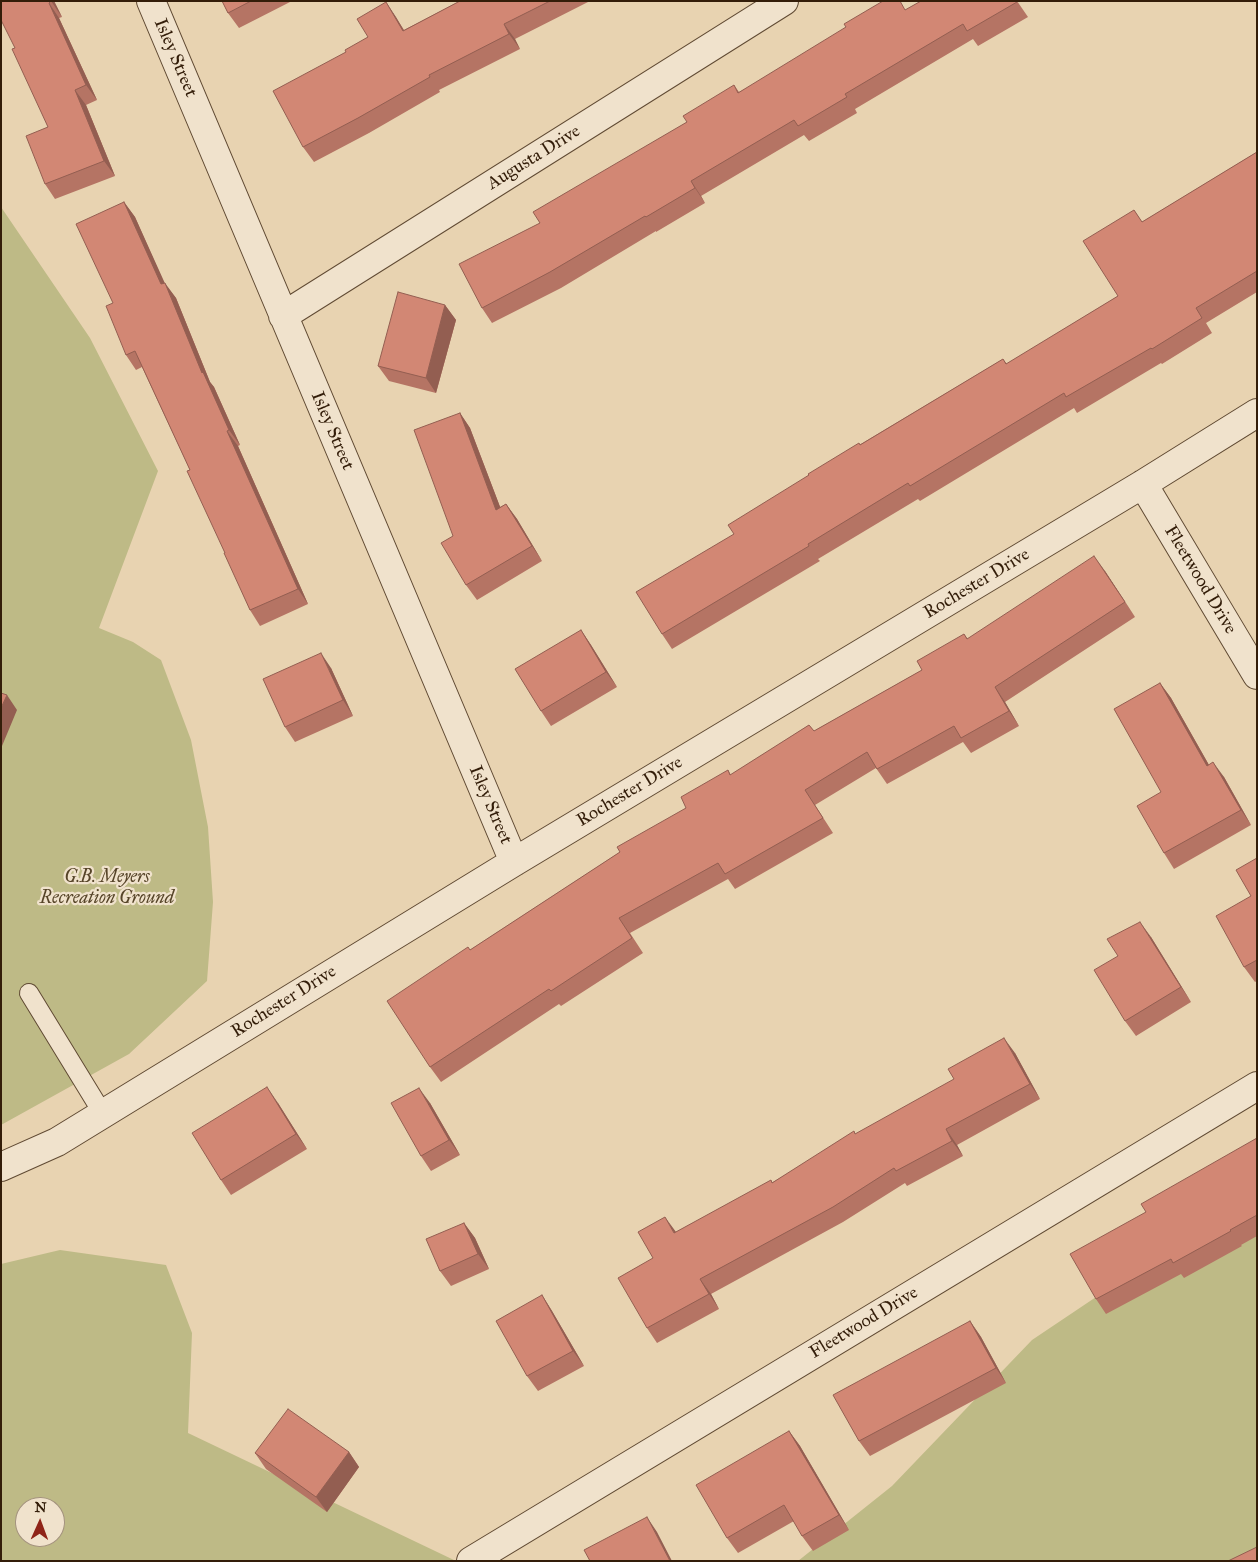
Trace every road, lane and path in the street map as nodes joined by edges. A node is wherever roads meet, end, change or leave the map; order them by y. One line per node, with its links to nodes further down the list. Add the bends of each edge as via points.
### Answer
1 (151, 1): 3 (street, Isley Street)
2 (784, 1): 3 (street, Augusta Drive)
3 (284, 316): 7 (street, Isley Street)
4 (1257, 412): 5 (street, Rochester Drive)
5 (1142, 484): 6 (street, Fleetwood Drive); 7 (street, Rochester Drive)
6 (1257, 675)
7 (514, 862): 10 (street, Rochester Drive)
8 (29, 993): 10 (lane)
9 (1257, 1086): 12 (street, Fleetwood Drive)
10 (103, 1114): 11 (street, Rochester Drive, via 57,1142)
11 (1, 1167)
12 (471, 1561)

